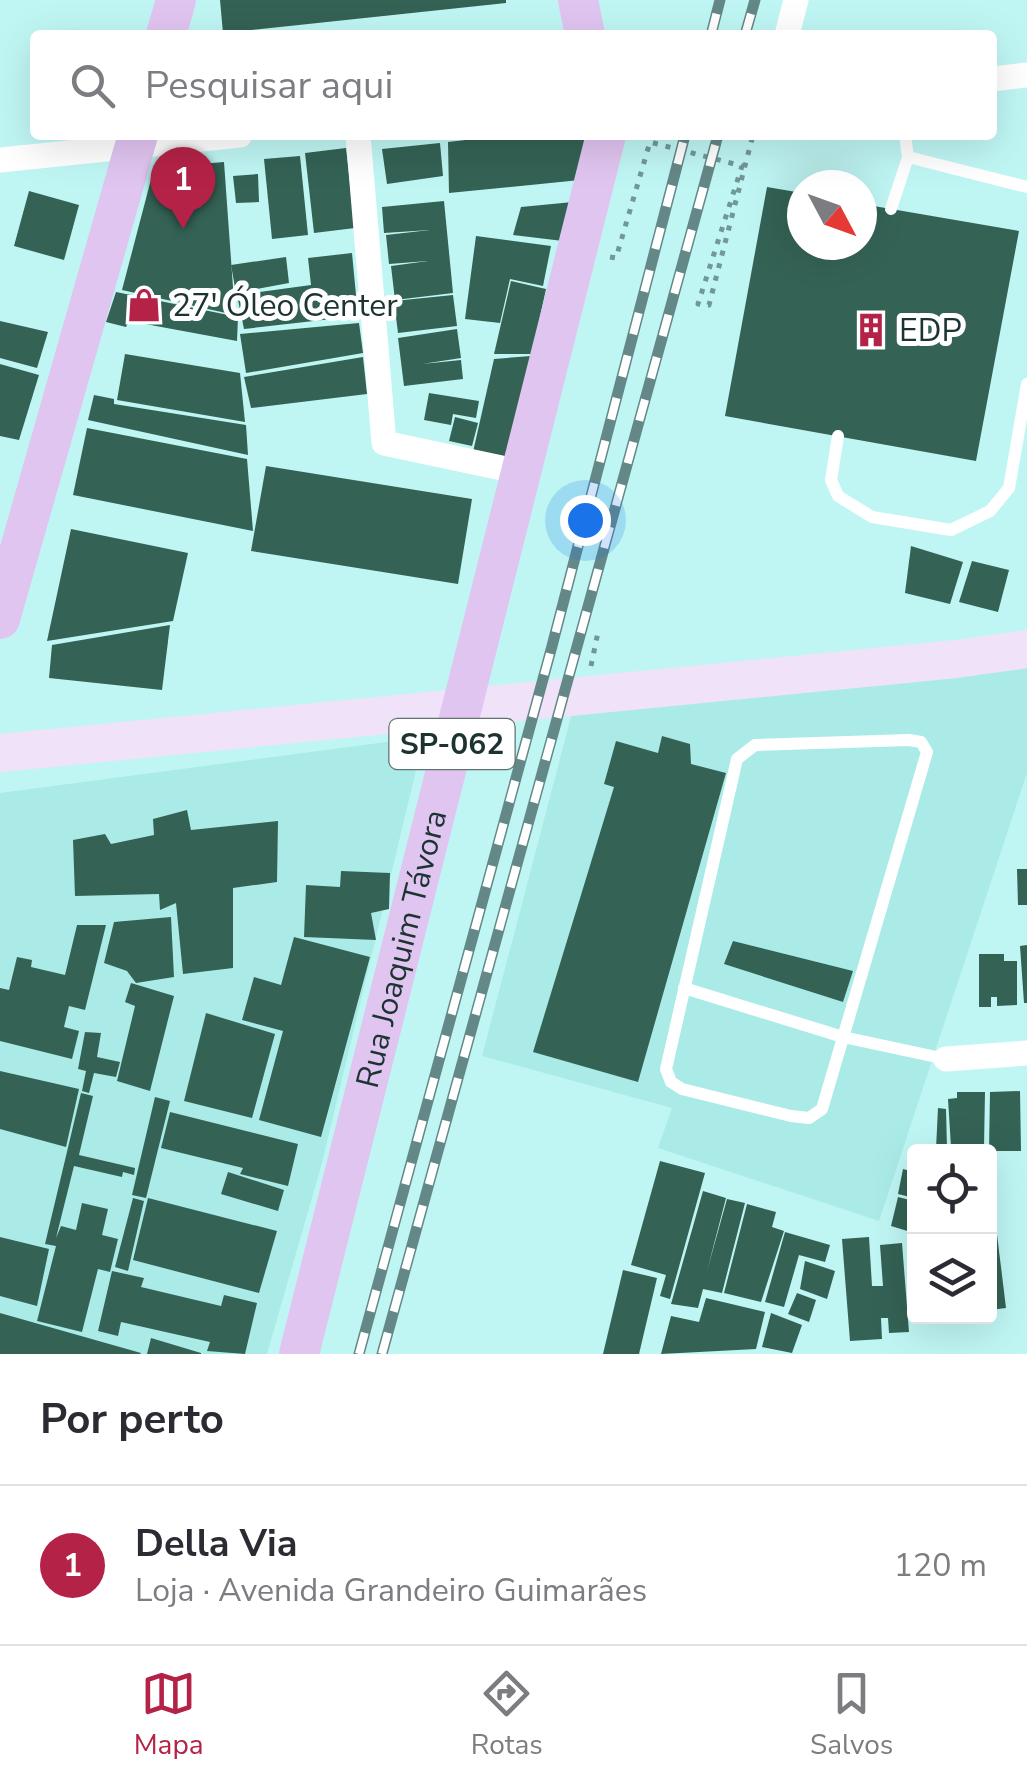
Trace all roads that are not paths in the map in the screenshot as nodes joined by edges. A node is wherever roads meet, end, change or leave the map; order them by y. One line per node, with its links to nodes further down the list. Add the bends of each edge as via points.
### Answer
1 (176, 0): 4 (main road)
2 (578, 0): 5 (main road)
3 (796, 0): 6 (street)
4 (167, 30)
5 (584, 30)
6 (788, 30)
7 (1027, 75): 8 (street)
8 (997, 78)
9 (136, 140): 14 (street); 20 (main road)
10 (358, 140): 19 (street, via 384,444)
11 (605, 140): 19 (main road, Rua Joaquim Távora / SP-062)
12 (906, 140): 13 (lane)
13 (908, 157): 15 (lane); 16 (lane)
14 (0, 160)
15 (1027, 187)
16 (892, 209)
17 (1027, 384): 18 (lane, via 1009,488 990,511 951,530 872,517 838,496 831,480)
18 (838, 436)
19 (521, 472): 27 (main road, Rua Joaquim Távora / SP-062)
20 (0, 619)
21 (1027, 649): 22 (main road)
22 (17, 752)
23 (684, 988): 24 (lane); 24 (lane, via 666,1069 682,1089 809,1118 822,1109); 24 (lane, via 737,759 745,750 921,742 927,752)
24 (843, 1037): 26 (lane)
25 (1027, 1053): 26 (street)
26 (946, 1059)
27 (299, 1354)

